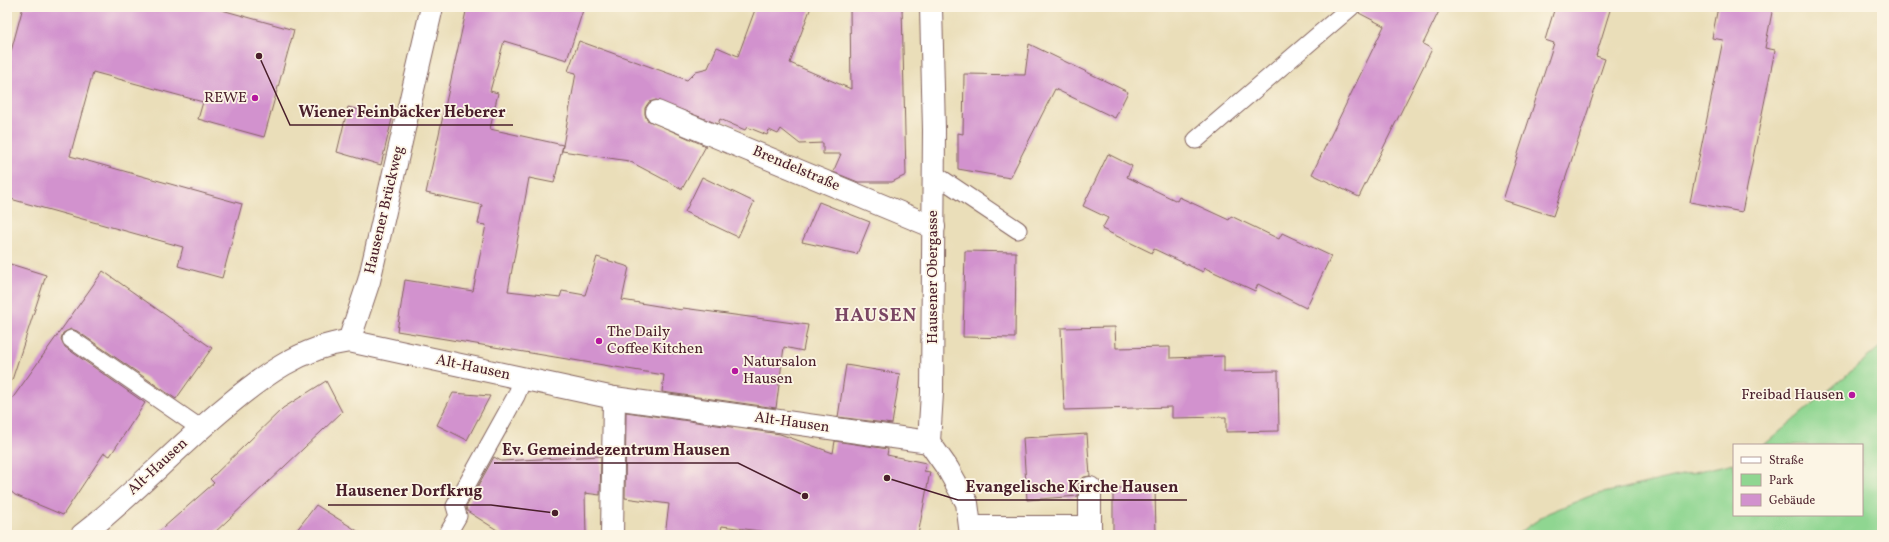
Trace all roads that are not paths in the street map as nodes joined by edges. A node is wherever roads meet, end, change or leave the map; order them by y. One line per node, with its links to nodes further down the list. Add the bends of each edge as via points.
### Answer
1 (432, 7): 10 (street, Hausener Brückweg, via 369,281)
2 (931, 7): 6 (street, Hausener Obergasse)
3 (1350, 7): 5 (lane)
4 (657, 112): 7 (street, Brendelstraße)
5 (1196, 140)
6 (933, 173): 7 (street, Hausener Obergasse); 8 (lane)
7 (934, 227): 14 (street, Hausener Obergasse)
8 (1018, 230)
9 (71, 339): 13 (lane)
10 (349, 341): 11 (street, Alt-Hausen); 13 (street, Alt-Hausen, via 330,344 288,362 261,378)
11 (523, 379): 12 (street, Alt-Hausen); 19 (lane, via 455,506 458,516)
12 (614, 398): 14 (street, Alt-Hausen); 20 (street)
13 (200, 428): 18 (street, Alt-Hausen)
14 (929, 442): 16 (street, via 967,503)
15 (1090, 488): 17 (street)
16 (971, 531): 17 (street)
17 (1090, 531)
18 (82, 535)
19 (447, 535)
20 (612, 535)

